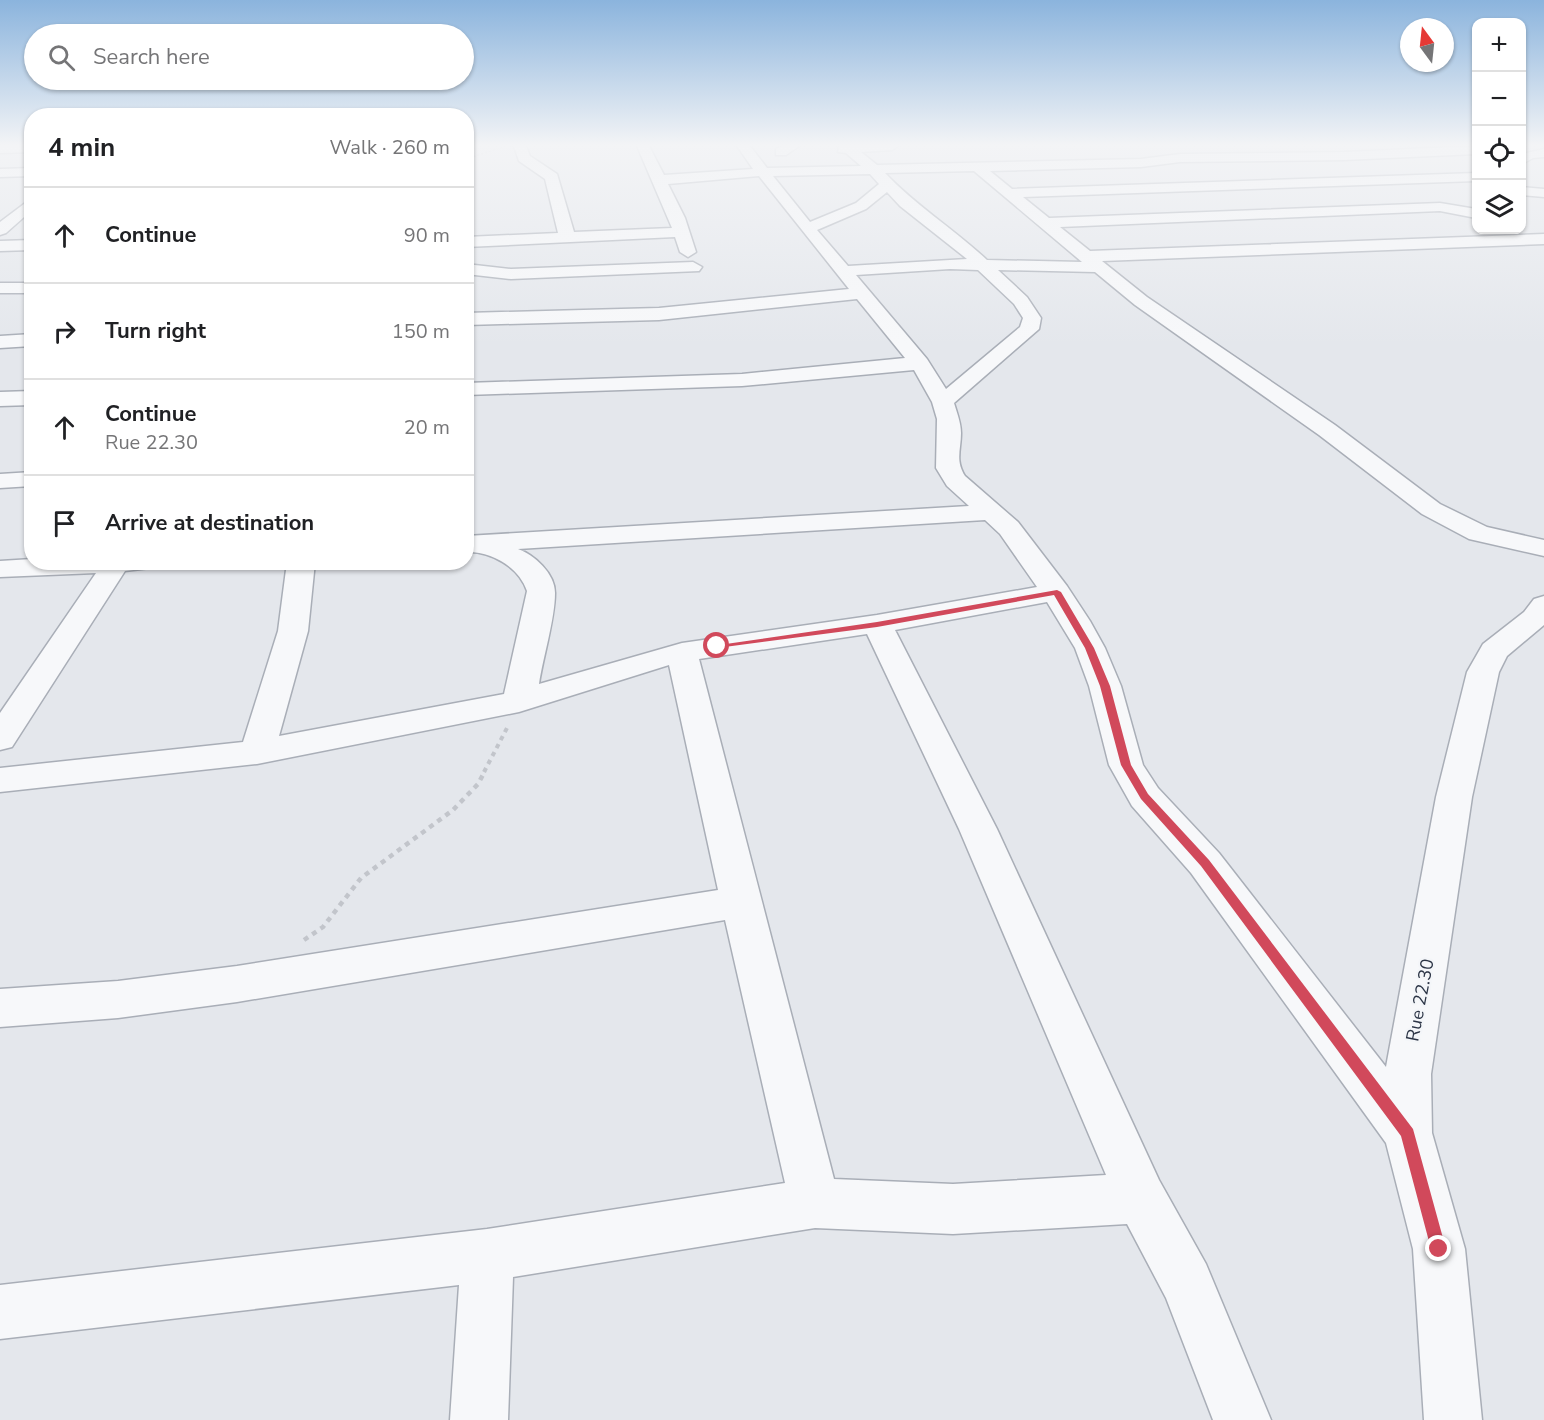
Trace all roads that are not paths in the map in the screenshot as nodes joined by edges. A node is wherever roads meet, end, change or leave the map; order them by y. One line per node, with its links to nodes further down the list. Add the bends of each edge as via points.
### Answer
1 (19, 212): 11 (street)
2 (561, 212): 14 (street)
3 (673, 212): 12 (street)
4 (800, 212): 10 (street)
5 (845, 212): 10 (street)
6 (917, 212): 21 (street, via 946,231)
7 (1035, 212): 9 (street)
8 (1311, 212): 9 (street)
9 (1049, 223): 16 (street)
10 (808, 228): 25 (street)
11 (0, 230)
12 (681, 232): 14 (street); 24 (street)
13 (1480, 235): 15 (street); 20 (street)
14 (567, 237): 17 (street)
15 (1544, 239)
16 (1068, 240): 20 (street); 22 (street)
17 (474, 242)
18 (24, 245): 19 (street)
19 (0, 246)
20 (1095, 262): 22 (street); 41 (street, via 1141,301 1327,430 1431,509 1478,533)
21 (980, 263): 22 (street); 25 (street); 26 (street)
22 (1018, 263): 26 (street)
23 (474, 270): 24 (street)
24 (698, 278): 29 (street)
25 (855, 282): 29 (street); 33 (street)
26 (1001, 283): 37 (street, via 1021,301 1032,318 1029,329)
27 (0, 288): 28 (street)
28 (24, 288)
29 (712, 309): 30 (street)
30 (474, 319)
31 (24, 340): 32 (street)
32 (0, 342)
33 (920, 363): 34 (street, via 742,380); 37 (street)
34 (474, 389)
35 (24, 398): 36 (street)
36 (0, 399)
37 (943, 402): 38 (street, via 950,434 946,450 948,468 956,481)
38 (993, 512): 39 (street); 46 (street)
39 (474, 544)
40 (474, 545): 50 (street, via 530,566 542,591)
41 (1544, 548)
42 (24, 567): 43 (street)
43 (0, 568)
44 (123, 570): 51 (street)
45 (300, 570): 52 (street, via 293,631)
46 (1057, 592): 48 (street); 56 (street, via 1090,648 1105,686 1126,765 1145,797 1205,863)
47 (1544, 605): 56 (street, Rue 22.30, via 1494,651 1483,672 1454,797 1413,1030)
48 (877, 624): 49 (street); 57 (street, via 978,829)
49 (682, 652): 50 (street); 54 (street)
50 (519, 702): 52 (street)
51 (0, 739)
52 (257, 752): 53 (street)
53 (0, 780)
54 (740, 902): 55 (street, via 507,944 288,977 144,996); 58 (street)
55 (0, 1008)
56 (1408, 1133): 63 (street, Rue 22.30, via 1439,1249)
57 (1141, 1198): 58 (street, via 954,1209); 62 (street, via 1187,1282)
58 (815, 1203): 59 (street)
59 (487, 1255): 60 (street); 61 (street)
60 (0, 1312)
61 (479, 1420)
62 (1242, 1420)
63 (1453, 1420)

